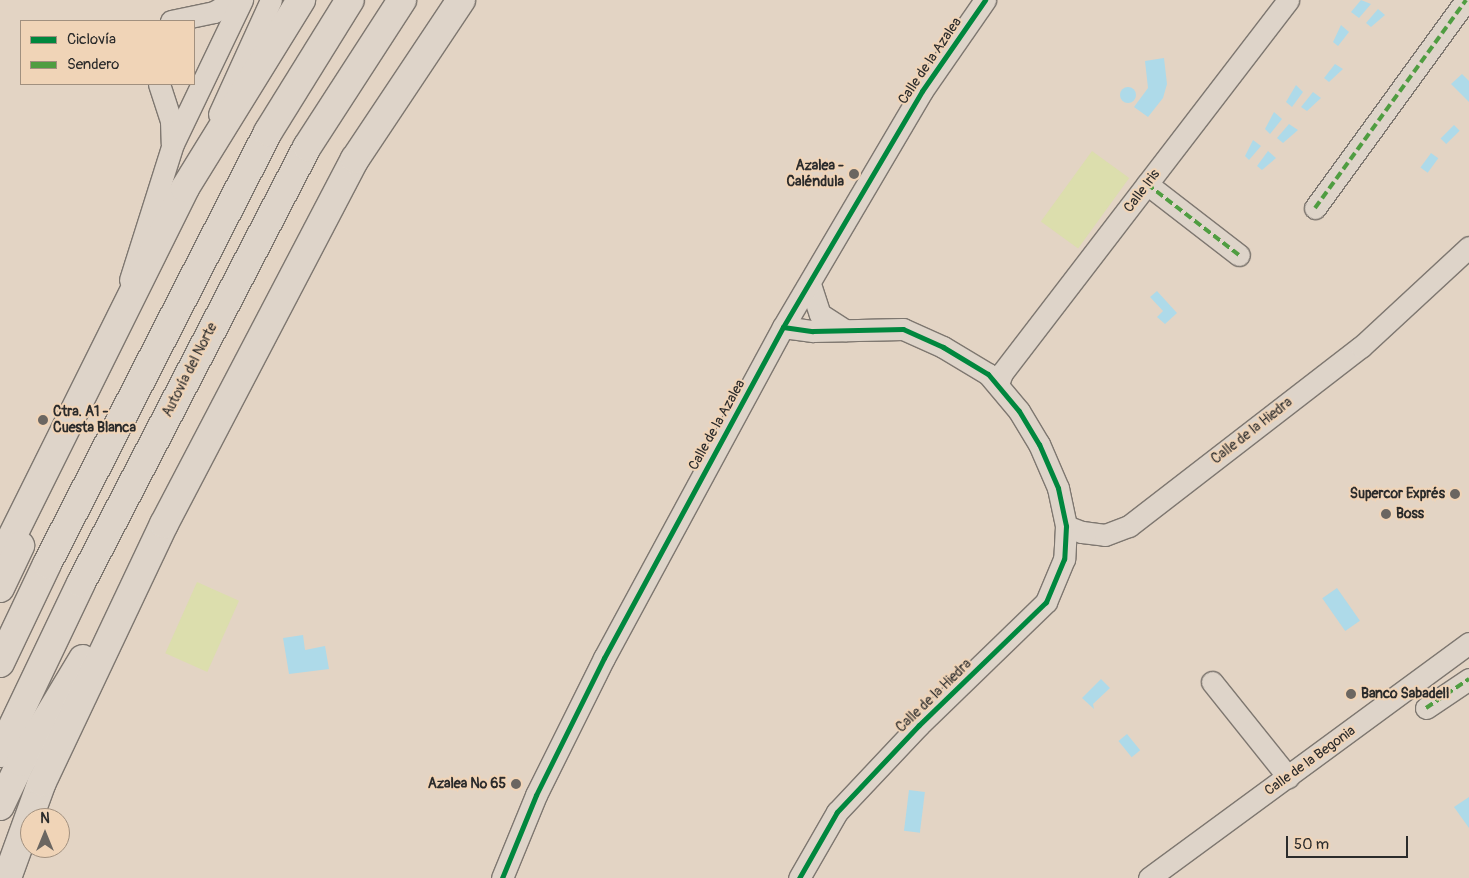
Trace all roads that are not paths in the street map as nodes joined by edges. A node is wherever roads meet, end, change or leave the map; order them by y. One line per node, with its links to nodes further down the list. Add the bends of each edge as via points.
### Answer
1 (234, 0): 11 (street, via 214,12)
2 (242, 0): 13 (street)
3 (271, 0): 15 (street)
4 (301, 0): 15 (highway)
5 (350, 0): 30 (highway, via 268,132 46,564)
6 (402, 0): 34 (highway, Autovía del Norte, via 307,147 86,575)
7 (461, 0): 25 (highway, via 355,159)
8 (985, 0): 20 (street, Calle de la Azalea, via 922,91)
9 (1288, 0): 14 (street, Calle Iris)
10 (1466, 0): 16 (street)
11 (176, 20)
12 (159, 85): 13 (street, via 171,121)
13 (172, 144): 22 (street)
14 (1147, 184): 19 (street); 24 (street, Calle Iris, via 1002,374)
15 (185, 188): 18 (highway)
16 (1315, 208)
17 (1469, 247): 26 (street, Calle de la Hiedra, via 1361,347 1130,526 1105,535)
18 (154, 252): 22 (highway); 28 (highway, via 151,273)
19 (1239, 255)
20 (810, 284): 21 (street, Calle de la Azalea); 23 (street, via 820,314)
21 (783, 327): 23 (street, via 805,331); 38 (street, Calle de la Azalea, via 604,658 536,796)
22 (116, 328): 27 (highway)
23 (845, 330): 24 (street, via 904,329 969,361)
24 (998, 384): 26 (street, via 1039,444 1058,488)
25 (164, 524): 36 (highway, via 21,762); 37 (highway, via 42,782)
26 (1066, 526): 39 (street, Calle de la Hiedra, via 1064,558 1055,588 1046,602 912,732 837,812)
27 (0, 561)
28 (0, 588)
29 (1469, 643): 35 (street, Calle de la Begonia)
30 (0, 663)
31 (1469, 679): 33 (street)
32 (1212, 682): 35 (street)
33 (1426, 708)
34 (0, 753)
35 (1288, 778): 40 (street, Calle de la Begonia)
36 (0, 806)
37 (7, 878)
38 (502, 878)
39 (799, 878)
40 (1149, 878)

